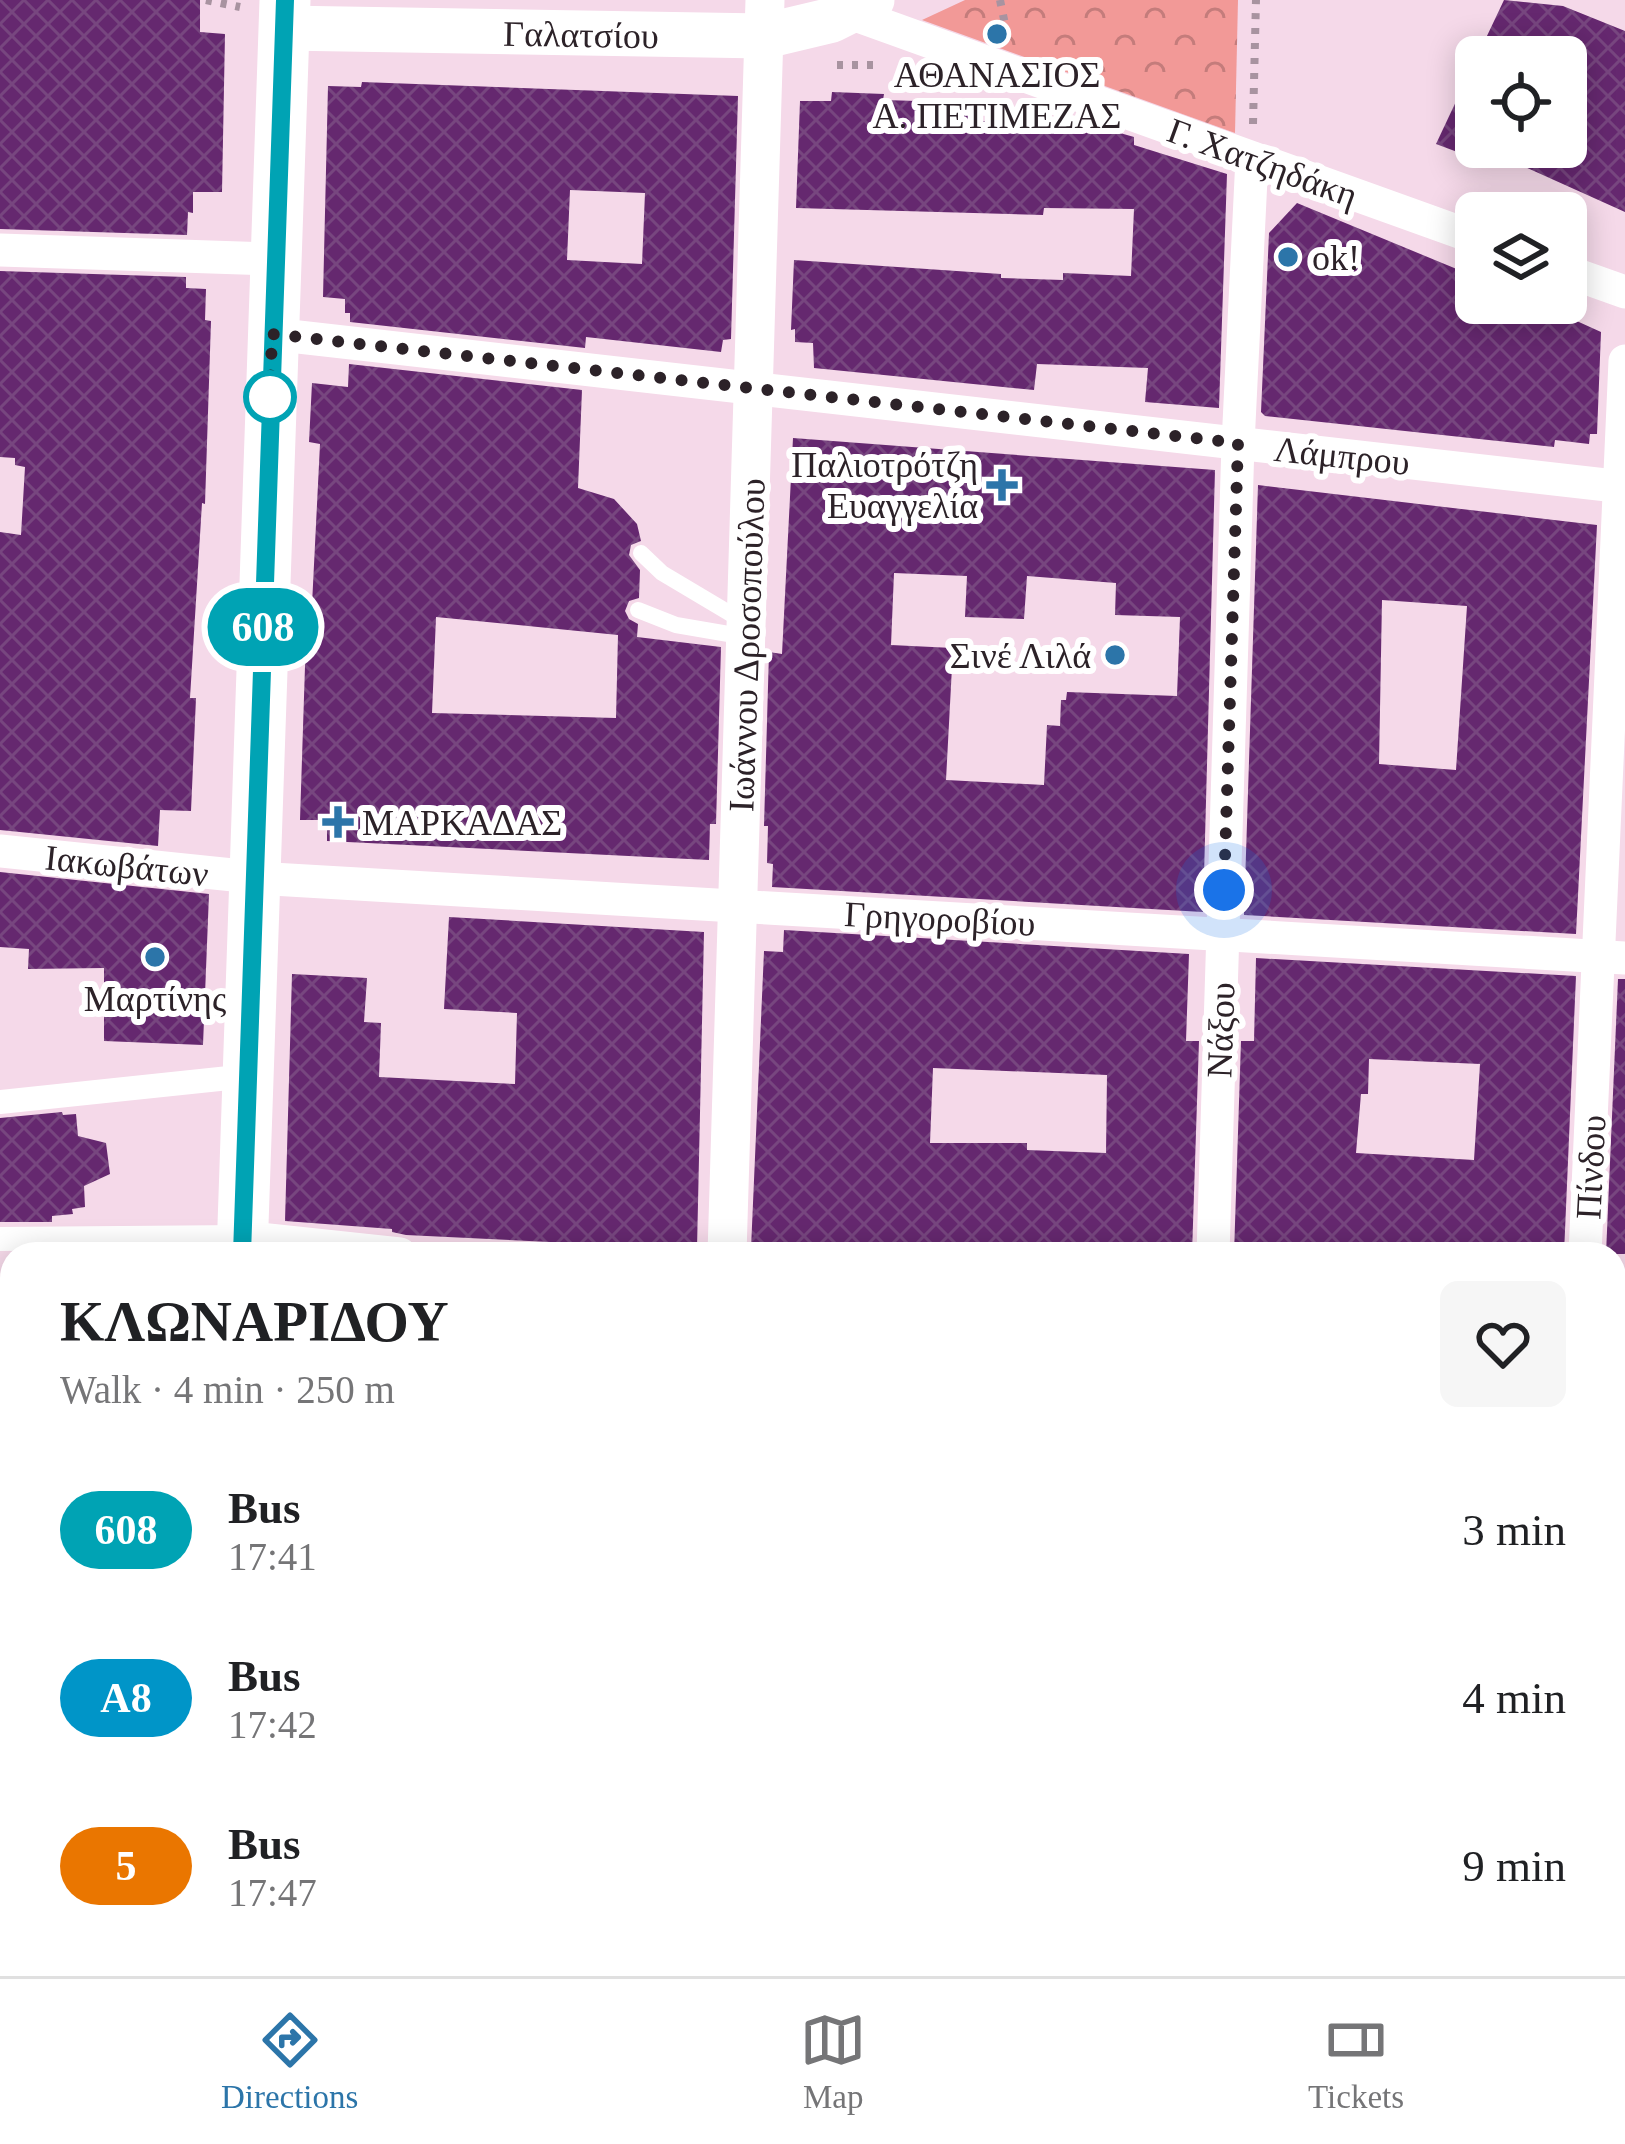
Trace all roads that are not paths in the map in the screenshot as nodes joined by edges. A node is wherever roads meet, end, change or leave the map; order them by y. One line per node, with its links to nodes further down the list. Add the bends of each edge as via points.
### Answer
1 (860, 6): 3 (main road, Γαλατσίου, via 803,30); 4 (street, Γ. Χατζηδάκη)
2 (271, 12): 3 (main road, Γαλατσίου); 7 (main road)
3 (765, 18): 12 (street, Ιωάννου Δροσοπούλου)
4 (1252, 158): 5 (street, Γ. Χατζηδάκη); 13 (street, Νάξου)
5 (1455, 230)
6 (0, 250): 7 (street)
7 (274, 259): 10 (main road)
8 (1587, 278): 9 (street)
9 (1625, 292)
10 (272, 334): 12 (street, Λάμπρου); 19 (main road)
11 (1625, 361): 14 (street, Πίνδου)
12 (754, 389): 13 (street, Λάμπρου); 17 (street, Ιωάννου Δροσοπούλου)
13 (1238, 443): 14 (street, Λάμπρου); 21 (street, Νάξου)
14 (1622, 487): 22 (street, Πίνδου)
15 (641, 553): 17 (lane)
16 (638, 610): 17 (lane, via 676,626)
17 (746, 630): 20 (street, Ιωάννου Δροσοπούλου)
18 (0, 851): 19 (street, Ιακωβάτων)
19 (255, 878): 20 (street, Γρηγοροβίου); 23 (main road)
20 (738, 907): 21 (street, Γρηγοροβίου); 28 (street, Ιωάννου Δροσοπούλου)
21 (1222, 935): 22 (street, Γρηγοροβίου); 29 (street, Νάξου)
22 (1613, 957): 30 (street, Πίνδου)
23 (248, 1076): 24 (street); 27 (main road)
24 (0, 1102)
25 (0, 1239): 26 (street)
26 (104, 1242)
27 (242, 1242)
28 (727, 1242)
29 (1213, 1242)
30 (1587, 1242)

